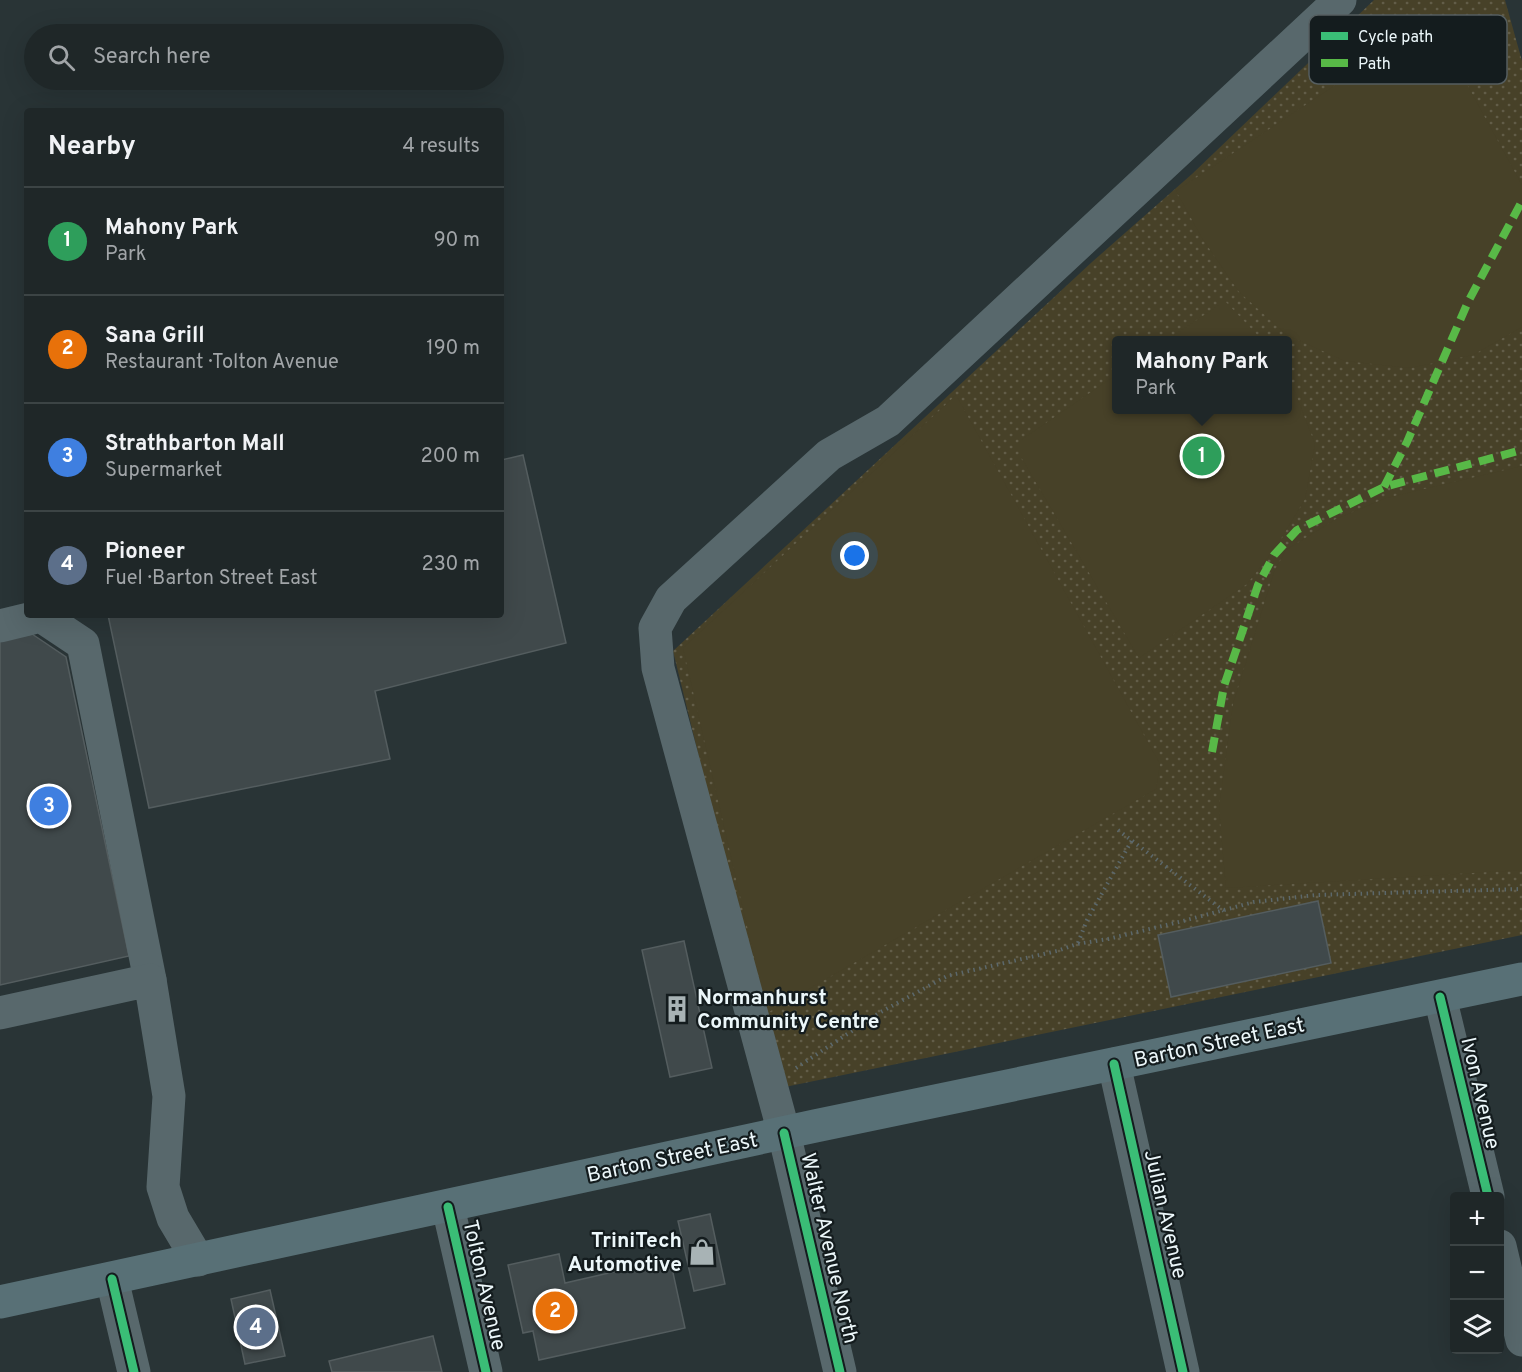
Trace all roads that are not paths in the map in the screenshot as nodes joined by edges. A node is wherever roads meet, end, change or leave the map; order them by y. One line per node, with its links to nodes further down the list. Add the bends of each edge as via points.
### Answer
1 (1340, 0): 2 (street, Walter Avenue North)
2 (1324, 15)
3 (1309, 29): 12 (street, Walter Avenue North, via 888,421 829,455 671,599 655,628 658,668)
4 (33, 618): 6 (street)
5 (44, 618): 8 (street, via 83,644)
6 (0, 626)
7 (1522, 979): 9 (main road, Barton Street East)
8 (150, 980): 10 (street); 15 (street, via 168,1096 162,1187 173,1218)
9 (1440, 997): 11 (main road, Barton Street East); 13 (street, Ivon Avenue)
10 (0, 1013)
11 (1114, 1064): 12 (main road, Barton Street East); 23 (street, Julian Avenue)
12 (784, 1132): 14 (main road, Barton Street East); 22 (street, Walter Avenue North)
13 (1487, 1192)
14 (448, 1207): 15 (main road, Barton Street East); 21 (street, Tolton Avenue)
15 (198, 1260): 17 (main road, Barton Street East)
16 (1504, 1263): 19 (street)
17 (112, 1279): 18 (main road, Barton Street East); 20 (street)
18 (0, 1302)
19 (1522, 1340)
20 (134, 1372)
21 (486, 1372)
22 (840, 1372)
23 (1183, 1372)

